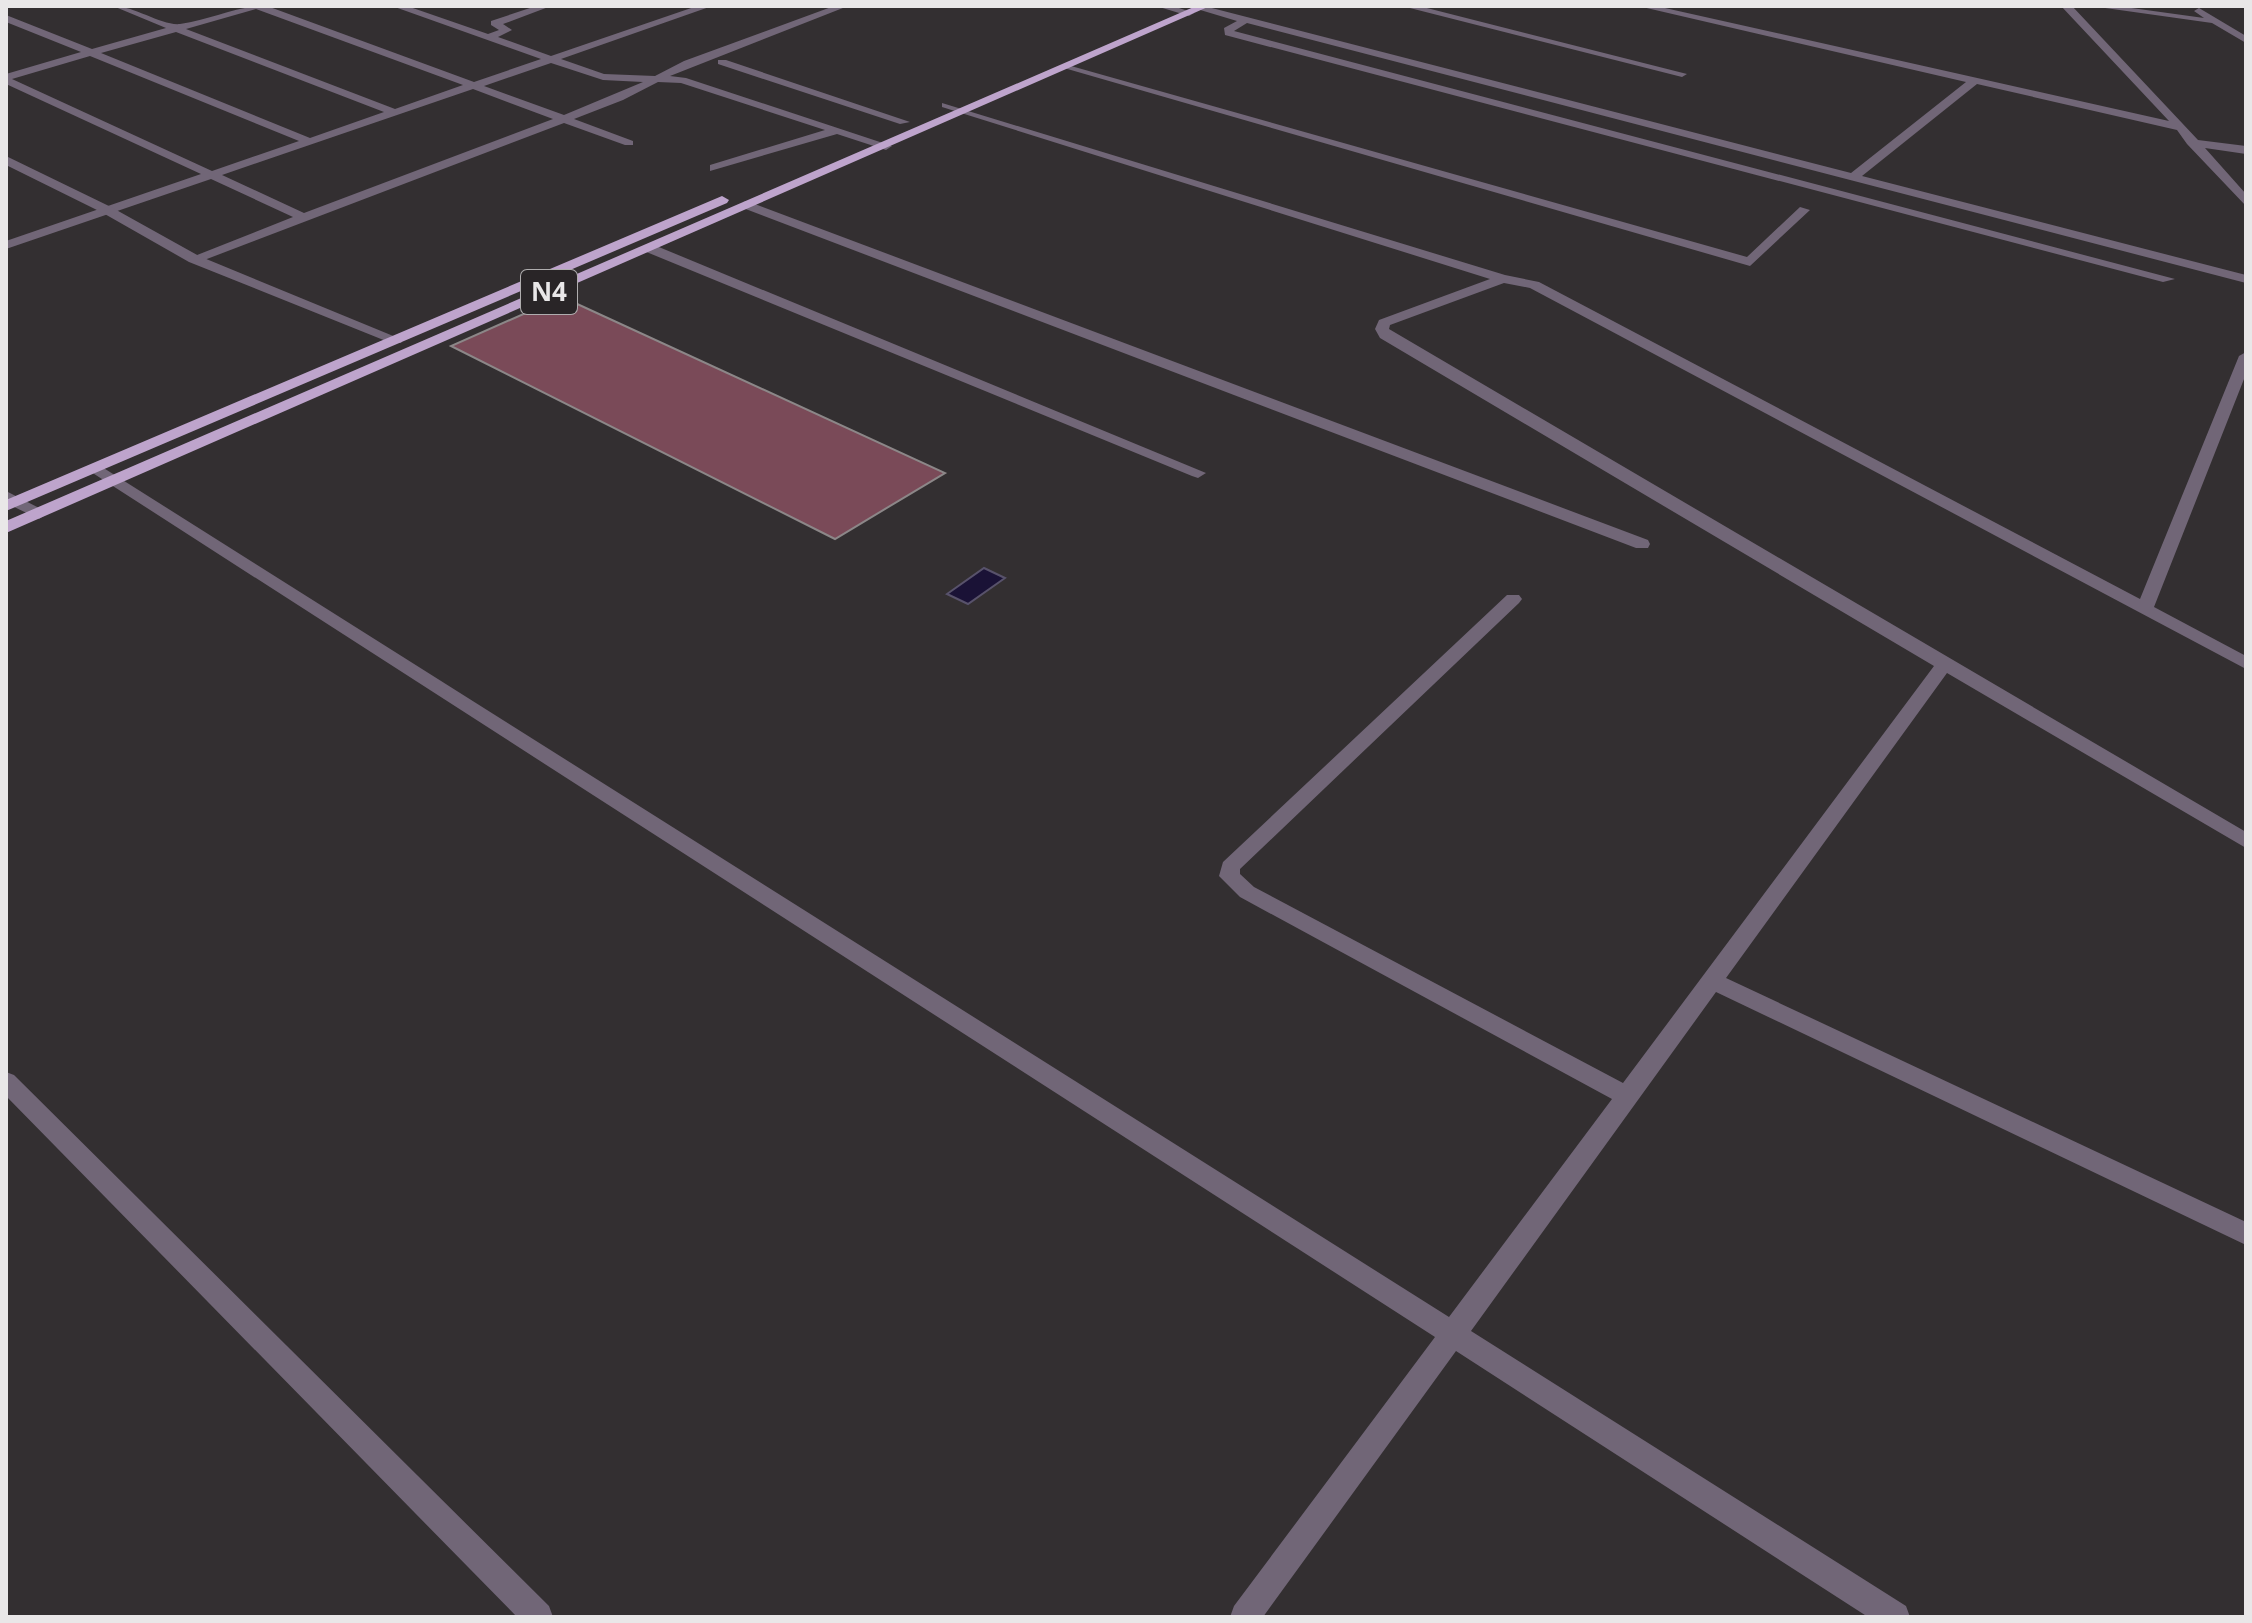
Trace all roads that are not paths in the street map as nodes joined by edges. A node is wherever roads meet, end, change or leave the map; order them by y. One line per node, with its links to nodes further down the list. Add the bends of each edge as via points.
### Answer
1 (118, 6): 19 (street)
2 (256, 6): 19 (street); 32 (street)
3 (397, 6): 22 (street)
4 (546, 6): 20 (street, via 495,23)
5 (672, 6): 14 (street)
6 (707, 6): 14 (street)
7 (843, 6): 29 (street)
8 (1407, 6): 28 (street)
9 (1643, 6): 31 (street)
10 (2066, 6): 38 (street)
11 (2096, 6): 17 (street)
12 (2193, 6): 17 (street)
13 (1186, 8): 16 (street); 27 (highway, N4); 33 (highway, N4)
14 (690, 12): 25 (street)
15 (6, 18): 24 (street)
16 (1246, 20): 49 (street); 59 (street, via 1229,33)
17 (2209, 20): 18 (street); 23 (street)
18 (2246, 23)
19 (176, 29): 24 (street); 35 (street)
20 (507, 30): 21 (street); 22 (street)
21 (521, 35)
22 (489, 37): 25 (street)
23 (2246, 40)
24 (91, 53): 30 (street); 41 (street)
25 (551, 59): 29 (street, via 610,79); 32 (street)
26 (722, 62): 37 (street)
27 (1068, 66): 34 (highway, N4); 53 (street, via 1750,262)
28 (1682, 74)
29 (659, 78): 36 (street); 39 (street, via 722,91)
30 (6, 79): 48 (street)
31 (1974, 81): 38 (street); 49 (street)
32 (472, 86): 35 (street); 36 (street)
33 (946, 105): 34 (street); 37 (highway, N4)
34 (967, 110): 44 (highway, N4); 58 (street)
35 (394, 112): 41 (street)
36 (564, 119): 43 (street); 54 (street)
37 (904, 122): 40 (highway, N4)
38 (2181, 127): 42 (street)
39 (837, 130): 40 (street); 47 (street)
40 (864, 140): 44 (street); 61 (highway, N4)
41 (308, 141): 48 (street)
42 (2191, 142): 45 (street); 50 (street)
43 (629, 143)
44 (886, 146): 51 (highway, N4)
45 (2246, 150)
46 (6, 160): 52 (street)
47 (714, 168)
48 (209, 175): 52 (street); 54 (street)
49 (1853, 177): 60 (street)
50 (2246, 202)
51 (747, 205): 56 (highway, N4); 68 (street)
52 (107, 210): 55 (street); 57 (street)
53 (1804, 210)
54 (303, 217): 57 (street)
55 (6, 245)
56 (649, 248): 63 (street); 64 (highway, N4)
57 (194, 259): 61 (street)
58 (1503, 279): 70 (street, via 1534,285); 72 (street, via 1384,323 1382,329)
59 (2168, 279)
60 (2246, 279)
61 (396, 340): 64 (highway, N4)
62 (2246, 356): 70 (street)
63 (1198, 473)
64 (105, 475): 65 (highway, N4); 66 (highway, N4); 78 (street)
65 (9, 501): 66 (street)
66 (39, 514): 67 (highway, N4)
67 (6, 528)
68 (1642, 544)
69 (1513, 599): 76 (street, via 1230,867 1229,876 1247,892)
70 (2144, 610): 71 (street)
71 (2246, 663)
72 (1943, 666): 73 (street); 74 (street)
73 (2246, 841)
74 (1712, 981): 76 (street); 77 (street)
75 (6, 1081): 79 (street)
76 (1627, 1096): 78 (street)
77 (2246, 1234)
78 (1451, 1335): 80 (street); 81 (street)
79 (538, 1617)
80 (1245, 1617)
81 (1895, 1617)

